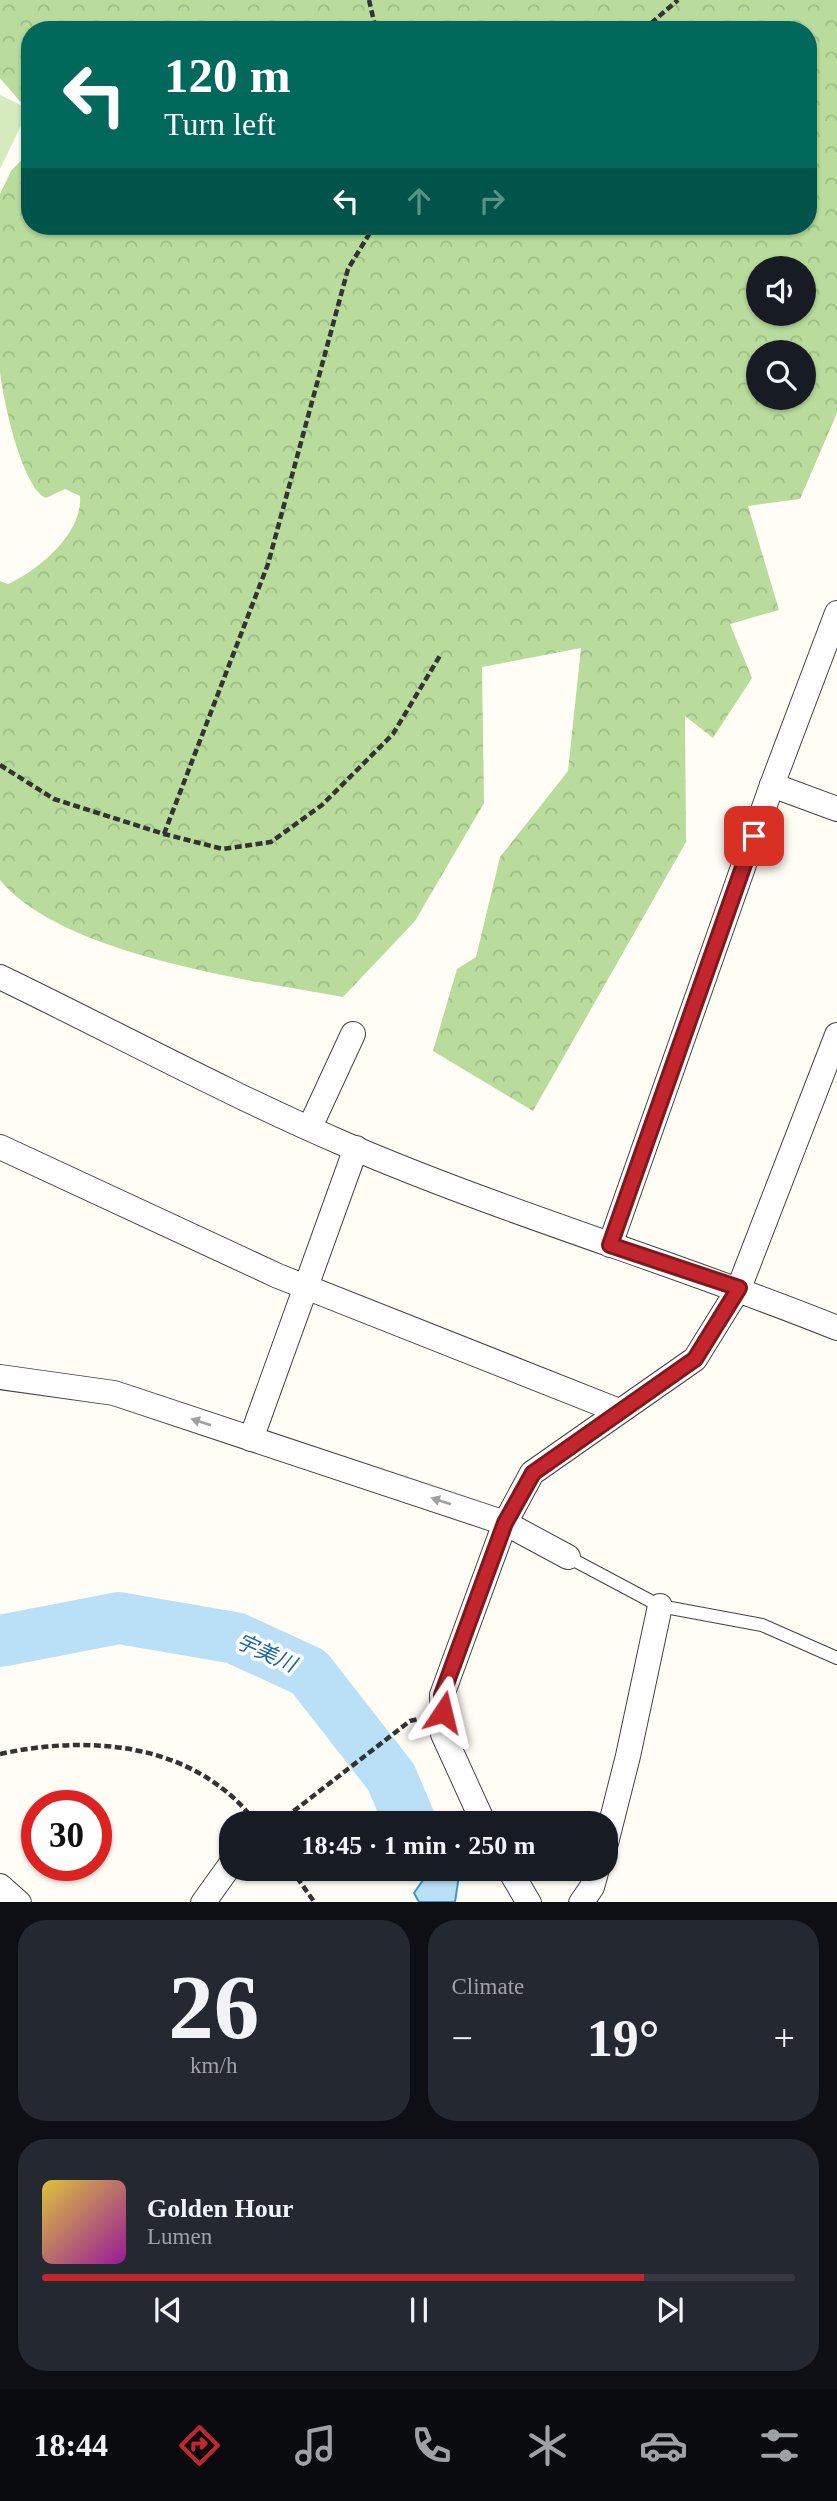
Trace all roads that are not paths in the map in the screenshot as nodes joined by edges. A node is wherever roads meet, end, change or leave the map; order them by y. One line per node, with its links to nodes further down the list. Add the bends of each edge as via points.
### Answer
1 (837, 613): 2 (street)
2 (772, 785): 3 (street); 10 (street)
3 (837, 809)
4 (0, 978): 7 (street)
5 (353, 1034): 7 (street)
6 (837, 1035): 12 (street)
7 (310, 1127): 9 (street)
8 (0, 1147): 11 (street)
9 (356, 1148): 10 (street); 11 (street)
10 (610, 1245): 12 (street)
11 (306, 1287): 15 (street); 16 (street)
12 (739, 1288): 13 (street); 15 (street, via 695,1359)
13 (837, 1328)
14 (0, 1377): 16 (street, one-way to 14, via 114,1393)
15 (619, 1411): 17 (street, via 533,1473)
16 (251, 1439): 17 (street, one-way to 16)
17 (505, 1523): 18 (street); 21 (street, via 442,1695 443,1734)
18 (568, 1557): 19 (lane)
19 (660, 1606): 20 (lane, via 762,1625); 22 (street)
20 (837, 1658)
21 (478, 1811)
22 (614, 1811)
23 (219, 1880): 28 (street)
24 (516, 1881): 29 (street)
25 (594, 1881): 30 (street)
26 (0, 1886): 27 (street)
27 (19, 1902)
28 (203, 1902)
29 (529, 1902)
30 (581, 1902)

